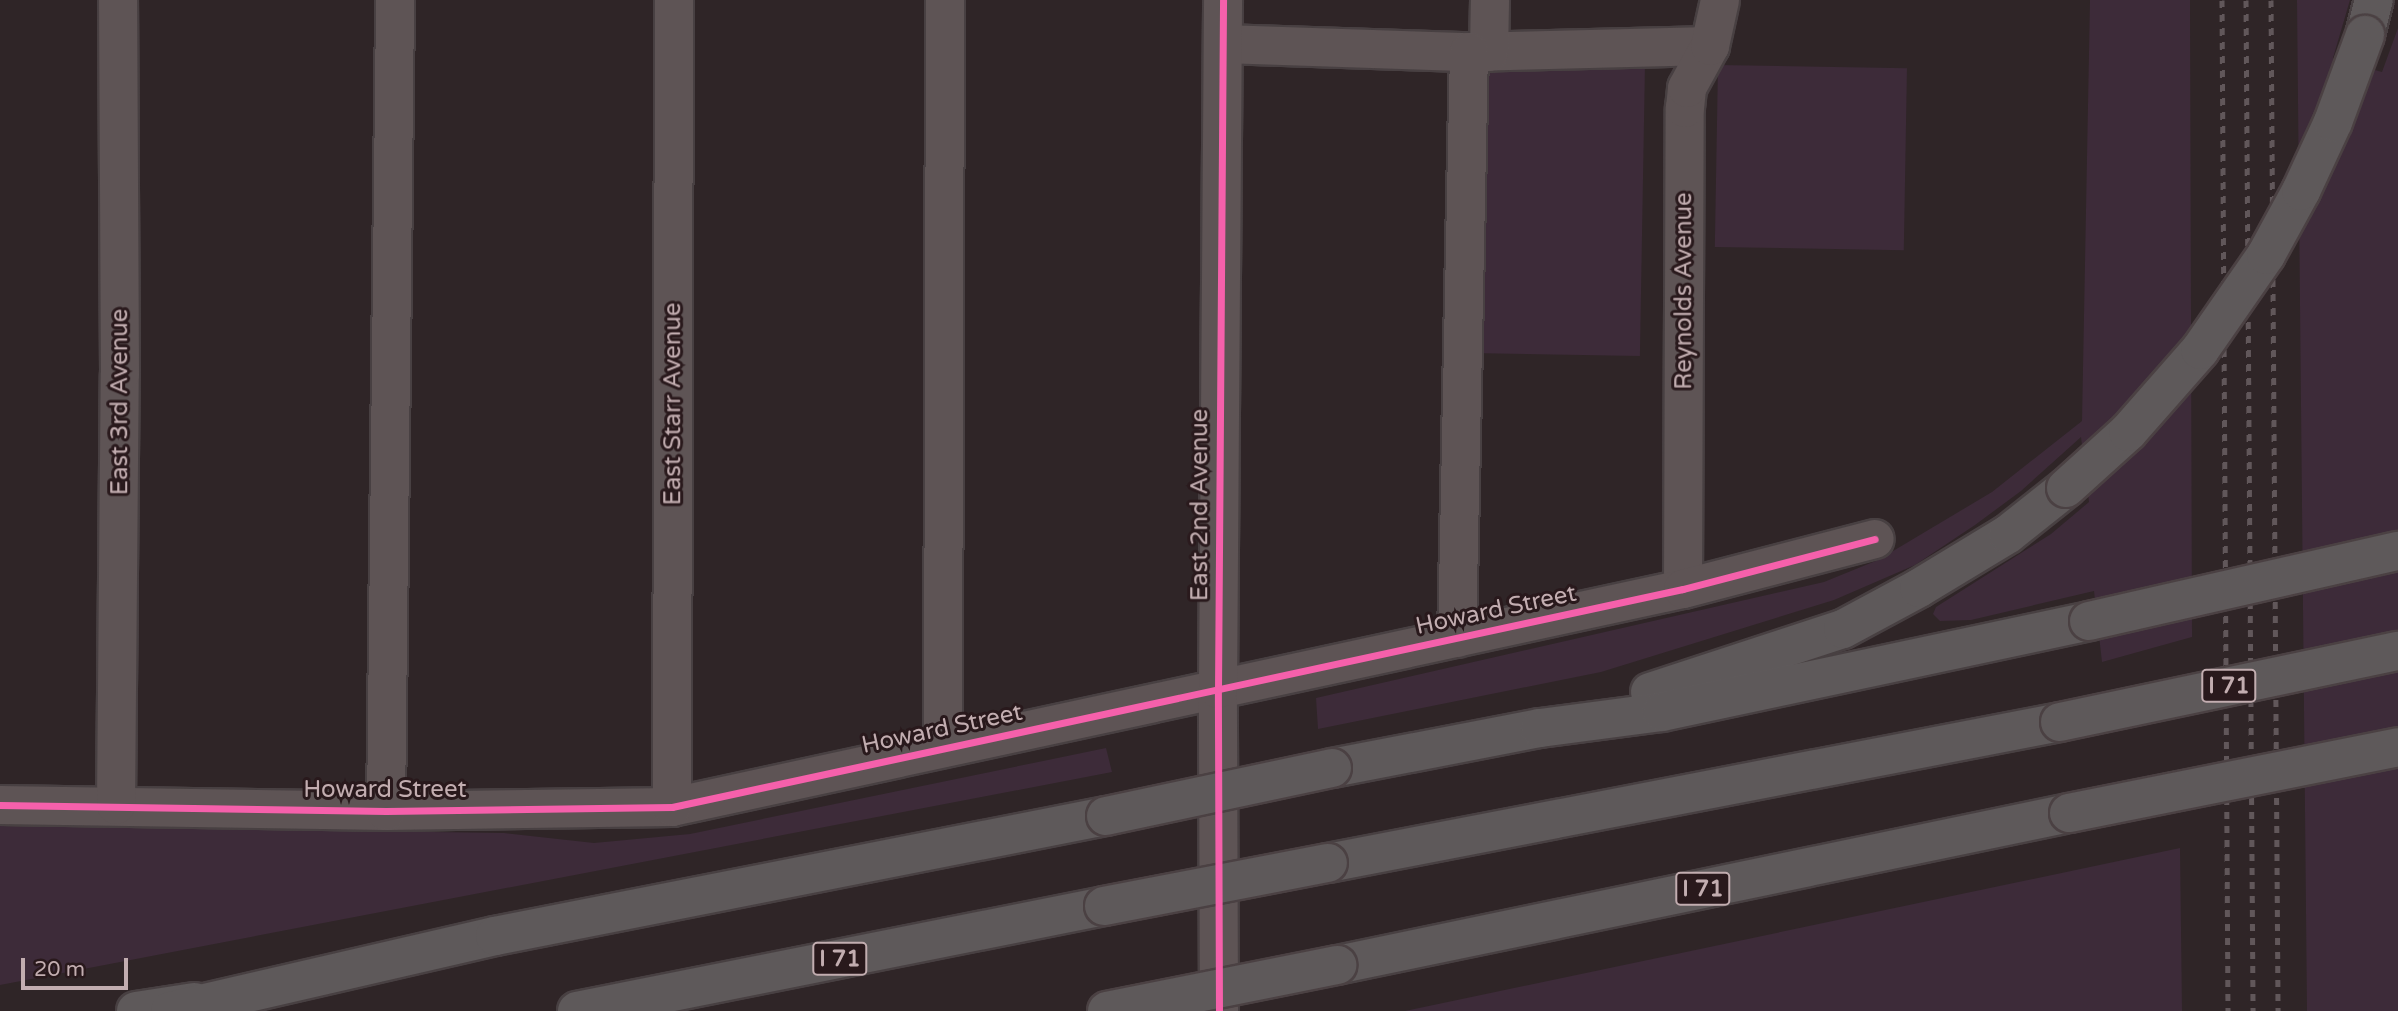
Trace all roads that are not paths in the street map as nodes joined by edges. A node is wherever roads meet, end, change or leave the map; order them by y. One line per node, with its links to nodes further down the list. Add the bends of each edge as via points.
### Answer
1 (118, 0): 22 (street, East 3rd Avenue)
2 (395, 0): 24 (street)
3 (674, 0): 23 (street, East Starr Avenue)
4 (944, 0): 20 (street)
5 (1223, 0): 9 (street, East 2nd Avenue)
6 (1490, 0): 11 (street)
7 (1720, 0): 10 (street, Reynolds Avenue)
8 (2370, 18): 18 (highway, bridge, via 2333,122 2266,256 2200,350 2128,432 2066,488 1997,541 1843,629)
9 (1223, 44): 11 (street); 17 (street, East 2nd Avenue)
10 (1710, 46): 11 (street); 14 (street, Reynolds Avenue, via 1686,88 1685,108)
11 (1479, 52): 15 (street)
12 (1875, 539): 14 (street, Howard Street)
13 (2398, 551): 18 (highway, bridge, via 1662,712)
14 (1683, 589): 15 (street, Howard Street)
15 (1457, 638): 17 (street, Howard Street)
16 (2398, 650): 28 (highway, I 71, bridge, via 2060,722)
17 (1218, 689): 20 (street, Howard Street); 30 (street, East 2nd Avenue)
18 (1540, 728): 25 (highway, bridge, via 495,936)
19 (2398, 747): 29 (highway, I 71, bridge)
20 (943, 748): 23 (street, Howard Street)
21 (0, 804): 22 (street, Howard Street)
22 (116, 805): 24 (street, Howard Street)
23 (672, 807): 24 (street, Howard Street)
24 (386, 811)
25 (216, 999): 26 (highway); 27 (highway)
26 (136, 1011)
27 (170, 1011)
28 (577, 1011)
29 (1107, 1011)
30 (1219, 1011)

